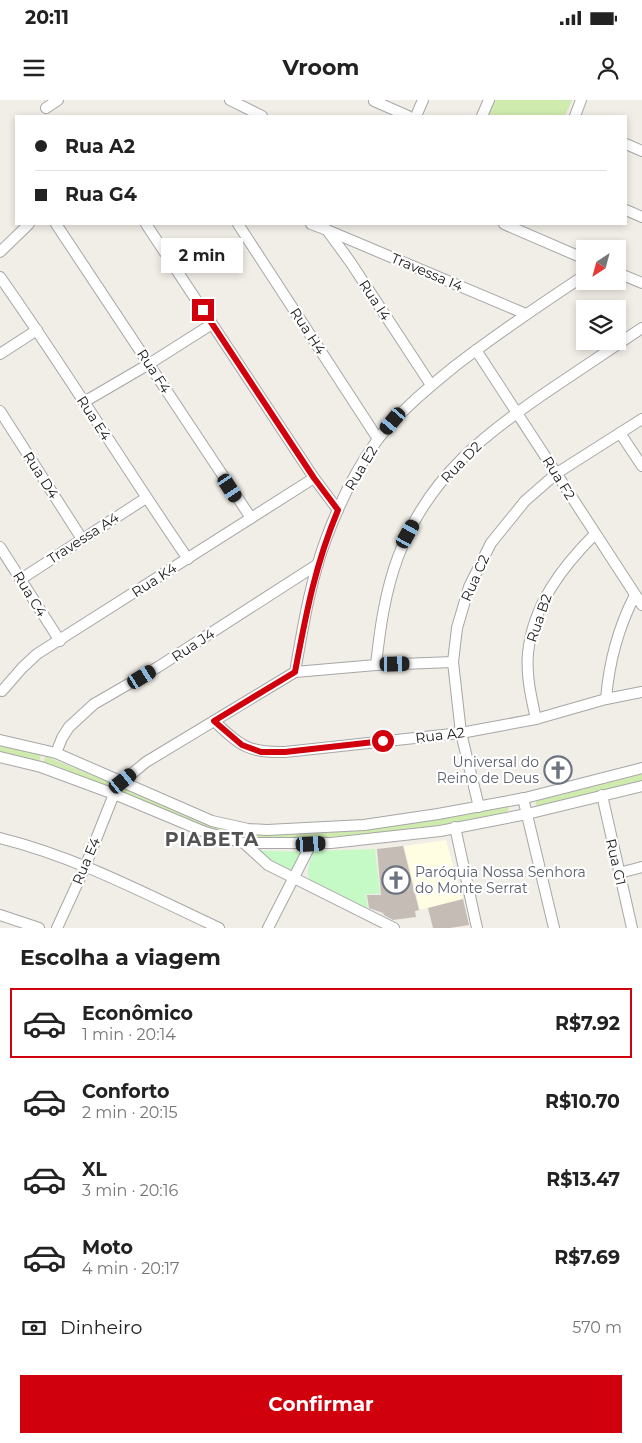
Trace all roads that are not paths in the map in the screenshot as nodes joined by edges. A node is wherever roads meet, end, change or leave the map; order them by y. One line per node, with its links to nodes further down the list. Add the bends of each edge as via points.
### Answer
1 (58, 100): 7 (street)
2 (230, 100): 8 (street)
3 (422, 100): 10 (street)
4 (489, 100): 11 (street)
5 (581, 100): 12 (street)
6 (374, 101): 9 (street)
7 (46, 108)
8 (260, 115)
9 (406, 115)
10 (416, 115)
11 (482, 115)
12 (575, 115)
13 (627, 144): 14 (street)
14 (642, 151)
15 (627, 210): 16 (street)
16 (642, 217)
17 (28, 225): 24 (street)
18 (57, 225): 36 (street, Rua F4)
19 (147, 225): 31 (street)
20 (239, 225): 43 (street, Rua H4)
21 (314, 225): 23 (street)
22 (508, 225): 25 (street)
23 (327, 230): 30 (street, Travessa I4); 37 (street, Rua I4)
24 (0, 252)
25 (576, 255)
26 (626, 276): 29 (street)
27 (0, 277): 33 (street, Rua E4)
28 (576, 281): 30 (street, Rua E2)
29 (642, 283)
30 (526, 314): 34 (street, Rua E2)
31 (212, 324): 36 (street); 46 (street)
32 (642, 328): 40 (street, Rua D2)
33 (37, 330): 35 (street); 38 (street, Rua E4)
34 (476, 350): 37 (street, Rua E2); 40 (street, Rua F2)
35 (0, 354)
36 (149, 364): 38 (street); 49 (street, Rua F4)
37 (431, 385): 43 (street, Rua E2)
38 (84, 402): 47 (street, Rua E4)
39 (0, 411): 51 (street, Rua D4)
40 (518, 412): 45 (street, Rua F2); 60 (street, Rua D2, via 456,464 419,514 392,575)
41 (642, 419): 42 (street, Rua C2)
42 (620, 433): 44 (street); 45 (street, Rua C2)
43 (378, 439): 48 (street, Rua E2)
44 (642, 466)
45 (557, 473): 50 (street, Rua F2); 59 (street, Rua C2, via 525,501 492,542 463,604)
46 (314, 478): 48 (street); 49 (street, Rua K4)
47 (146, 498): 51 (street, Travessa A4); 53 (street, Rua E4)
48 (338, 510): 54 (street, Rua E2)
49 (250, 518): 53 (street, Rua K4)
50 (595, 534): 56 (street, Rua F2); 65 (street, Rua B2, via 555,579 536,621 528,654 528,677)
51 (82, 539): 55 (street, Travessa A4)
52 (0, 547): 55 (street, Rua C4)
53 (188, 559): 58 (street, Rua K4)
54 (318, 564): 61 (street, Rua E2); 70 (street, Rua J4, via 158,667 94,704 69,727)
55 (21, 579): 58 (street, Rua C4)
56 (635, 595): 57 (street, Rua F2); 64 (street, via 616,643 608,674)
57 (642, 605)
58 (60, 641): 62 (street, Rua K4, via 37,654)
59 (453, 662): 60 (street); 67 (street, Rua C2)
60 (376, 665): 61 (street)
61 (295, 672): 66 (street)
62 (1, 692)
63 (642, 692): 64 (street, Rua A2)
64 (606, 700): 65 (street, Rua A2)
65 (536, 719): 67 (street, Rua A2)
66 (214, 721): 67 (street, Rua A2, via 242,745 268,752); 74 (street, via 146,762)
67 (461, 733): 79 (street, Rua C2)
68 (0, 740): 69 (street)
69 (45, 751): 70 (street); 72 (street)
70 (56, 753): 74 (street)
71 (0, 757): 72 (street)
72 (41, 767): 76 (street)
73 (642, 768): 78 (street)
74 (123, 781): 79 (street, via 212,821 248,829 364,825)
75 (642, 786): 77 (street)
76 (114, 794): 83 (street, via 177,822); 85 (street, Rua E4)
77 (602, 795): 80 (street); 87 (street, Rua G1)
78 (522, 798): 79 (street); 80 (street)
79 (479, 807)
80 (527, 814): 81 (street); 96 (street)
81 (455, 827): 84 (street); 95 (street)
82 (0, 838): 85 (street)
83 (244, 843): 84 (street); 88 (street, via 268,865)
84 (311, 844): 88 (street)
85 (85, 866): 91 (street, Rua E4); 92 (street)
86 (642, 867): 87 (street)
87 (619, 873): 97 (street, Rua G1)
88 (293, 878): 93 (street); 94 (street)
89 (0, 915): 90 (street)
90 (38, 928)
91 (57, 928)
92 (219, 928)
93 (268, 928)
94 (394, 928)
95 (477, 928)
96 (554, 928)
97 (632, 928)

